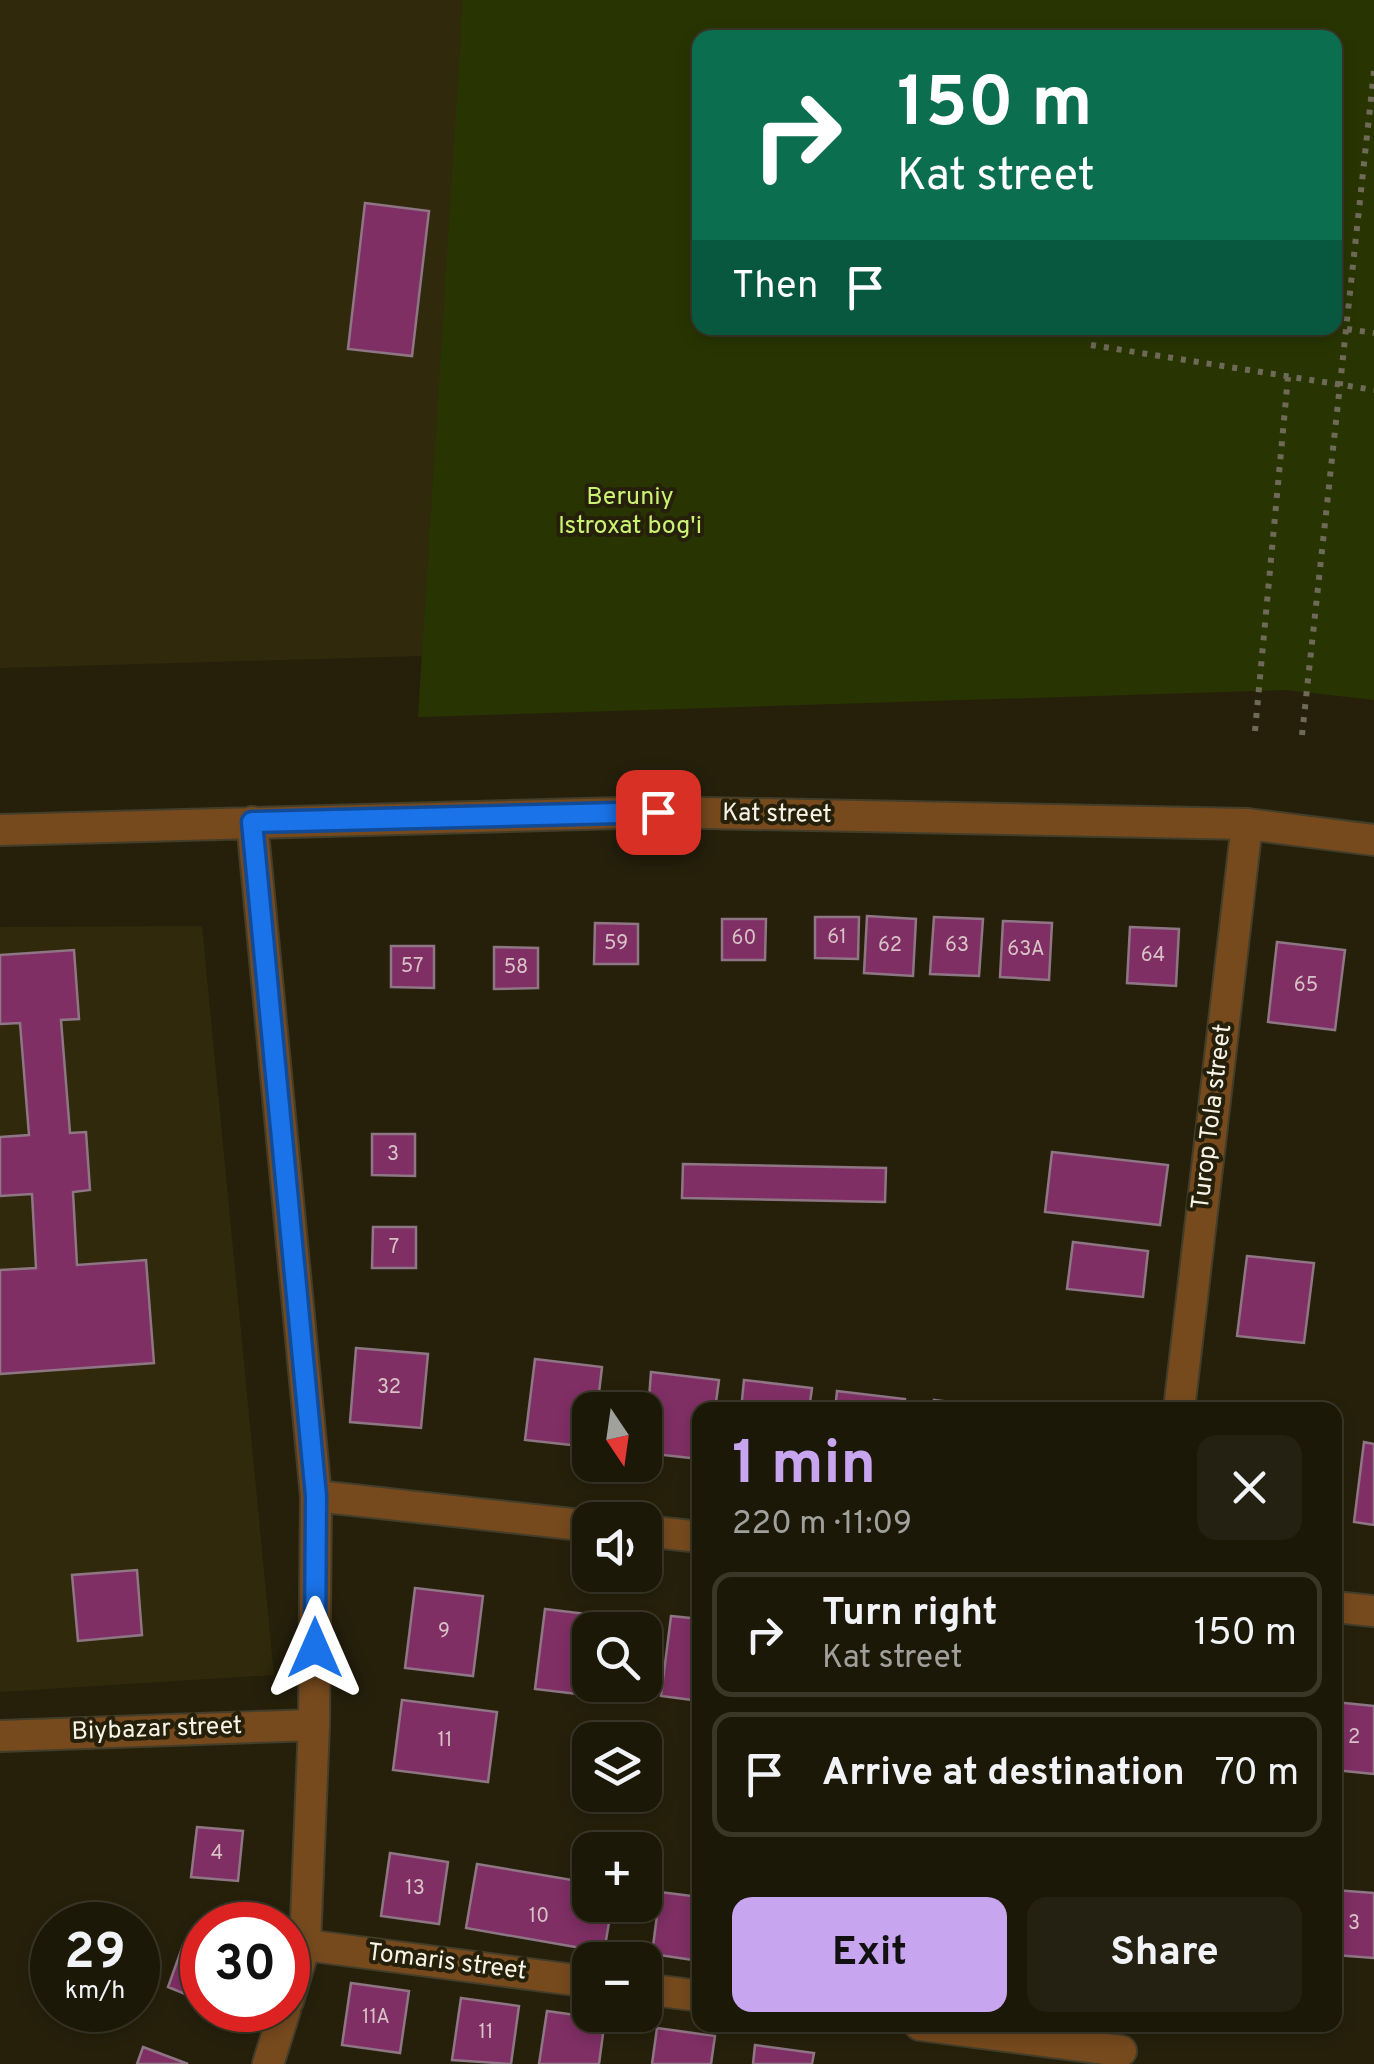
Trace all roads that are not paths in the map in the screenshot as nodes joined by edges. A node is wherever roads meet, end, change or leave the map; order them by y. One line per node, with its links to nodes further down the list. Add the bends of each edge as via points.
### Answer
1 (252, 822): 2 (street, Kat street, via 658,812); 3 (street, Kat street); 6 (street)
2 (1247, 824): 4 (street, Kat street); 5 (street, Turop Tola street)
3 (0, 830)
4 (1374, 840)
5 (1180, 1402)
6 (316, 1496): 7 (street); 12 (street)
7 (572, 1524)
8 (662, 1534): 9 (street)
9 (692, 1536)
10 (1342, 1608): 11 (street)
11 (1374, 1611)
12 (314, 1725): 13 (street, Biybazar street); 14 (street)
13 (0, 1736)
14 (306, 1902)
15 (310, 1946): 16 (street, Tomaris street)
16 (572, 1980)
17 (662, 1991): 18 (street)
18 (692, 1995)
19 (278, 2032): 22 (street)
20 (984, 2032): 21 (street)
21 (1121, 2047)
22 (268, 2064)

